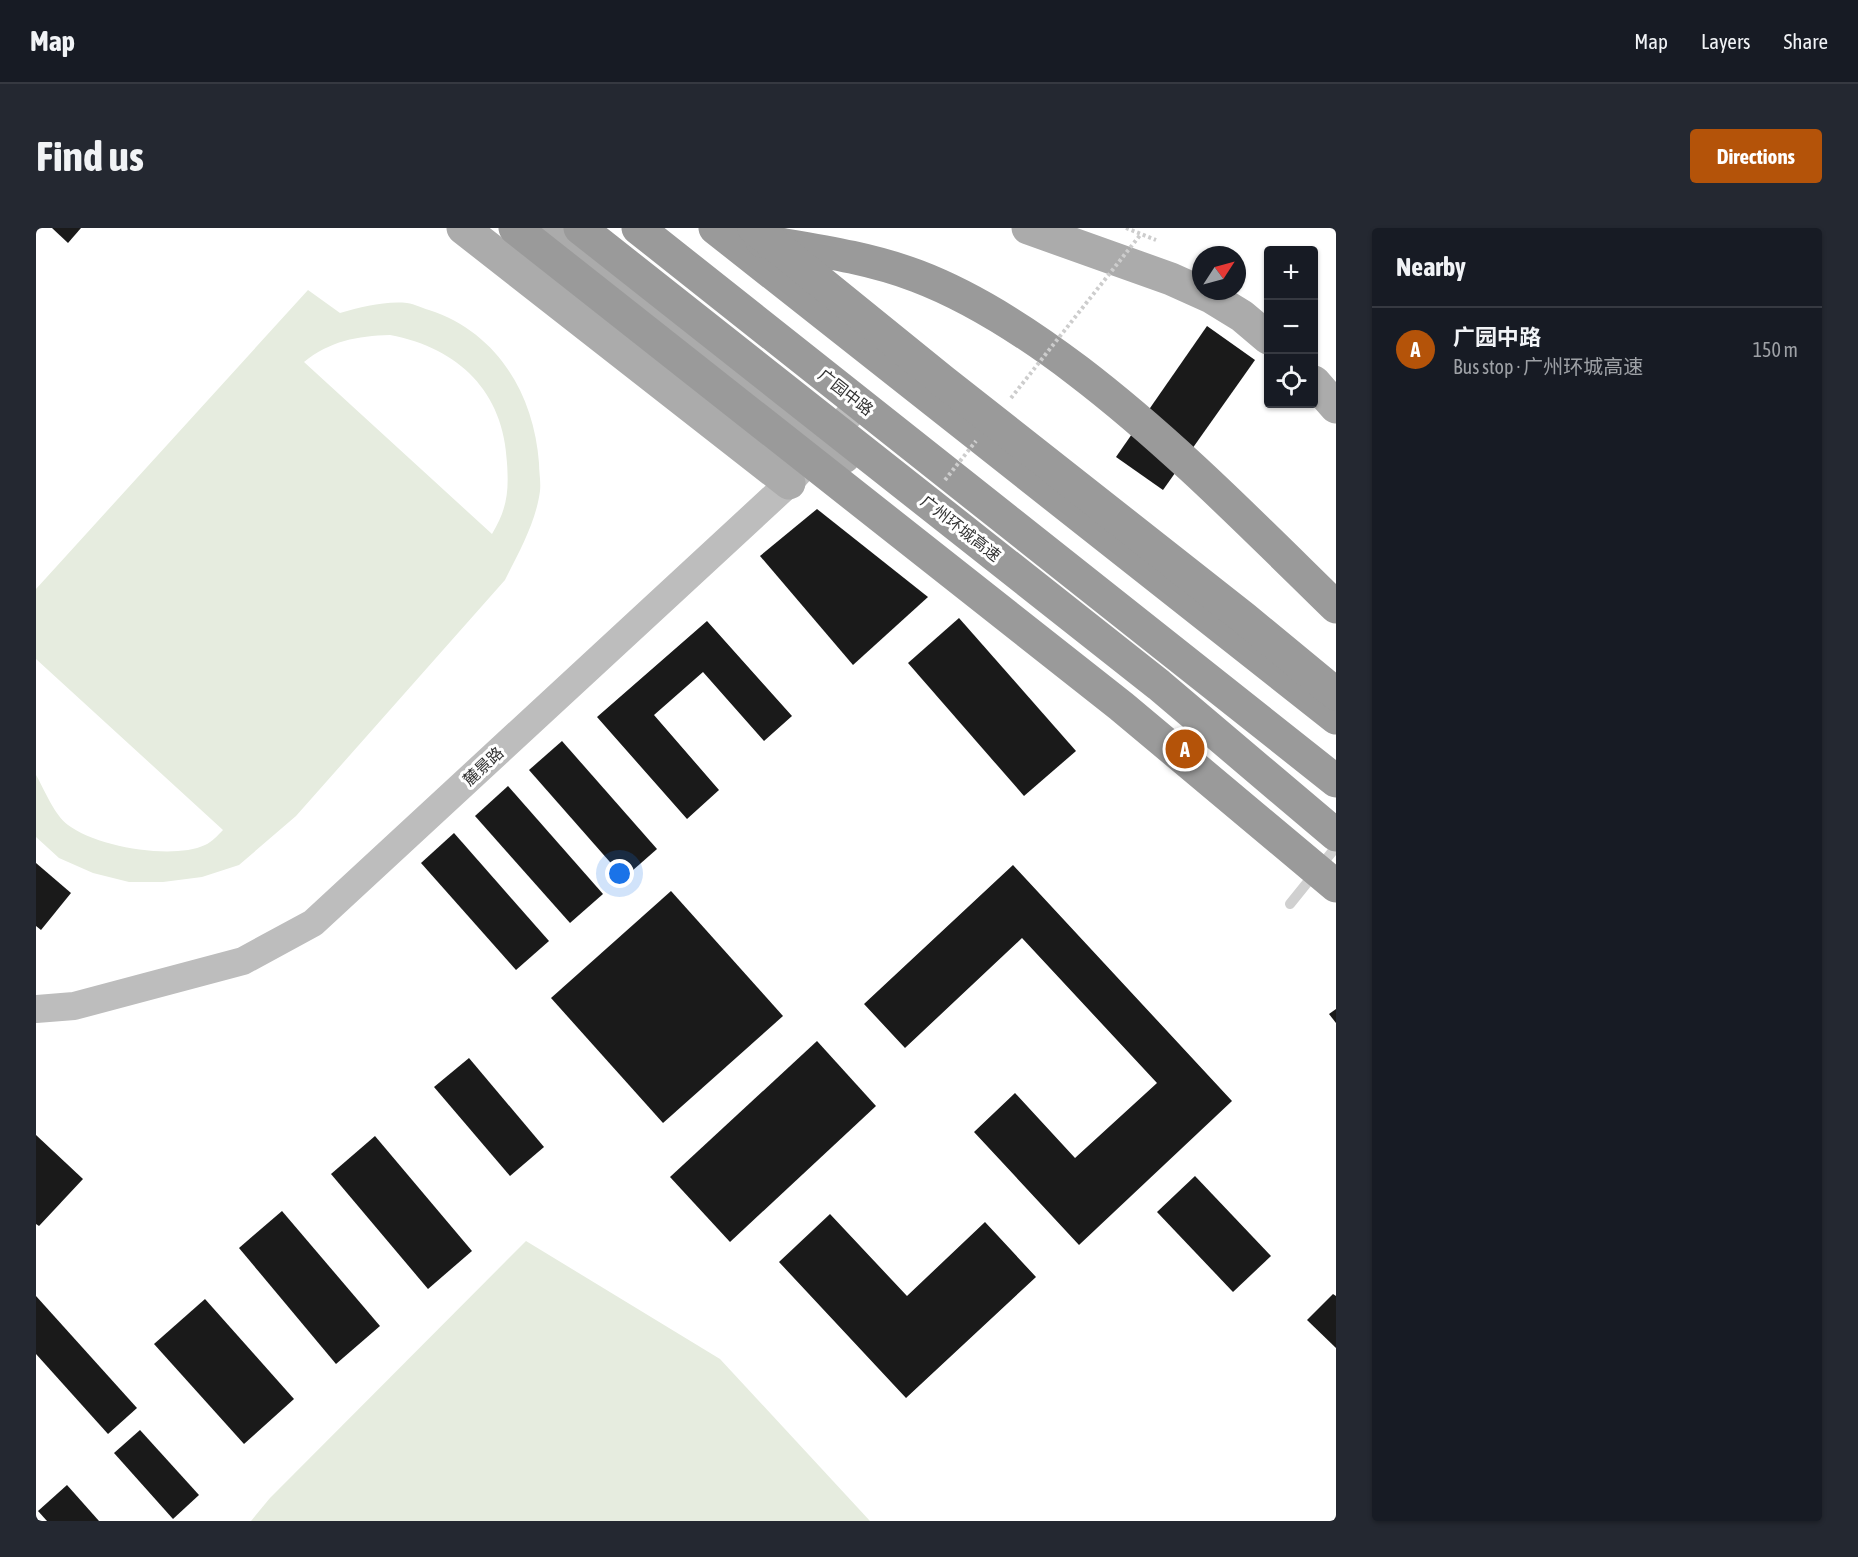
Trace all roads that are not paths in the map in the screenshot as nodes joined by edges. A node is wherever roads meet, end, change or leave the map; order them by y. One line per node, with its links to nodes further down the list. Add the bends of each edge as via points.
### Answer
1 (463, 228): 13 (main road)
2 (515, 228): 19 (highway, bridge, via 1121,706)
3 (549, 228): 12 (main road)
4 (580, 228): 18 (highway, 广州环城高速, bridge, via 1149,677)
5 (638, 228): 10 (highway, 广园中路)
6 (1028, 228): 8 (main road, via 1211,297)
7 (728, 230): 14 (highway, via 853,256 918,276 982,306 1106,392 1172,448); 15 (highway, bridge, via 970,403); 16 (highway)
8 (1264, 335)
9 (1318, 386): 11 (main road)
10 (860, 402): 12 (street, 麓景路); 17 (highway, 广园中路)
11 (1336, 407)
12 (826, 442): 13 (street, 麓景路); 18 (main road)
13 (789, 483): 21 (street, 麓景路, via 313,923 243,961 74,1006)
14 (1336, 607)
15 (1336, 694)
16 (1336, 718)
17 (1336, 782)
18 (1336, 846): 20 (lane)
19 (1336, 886)
20 (1290, 904)
21 (36, 1009)

